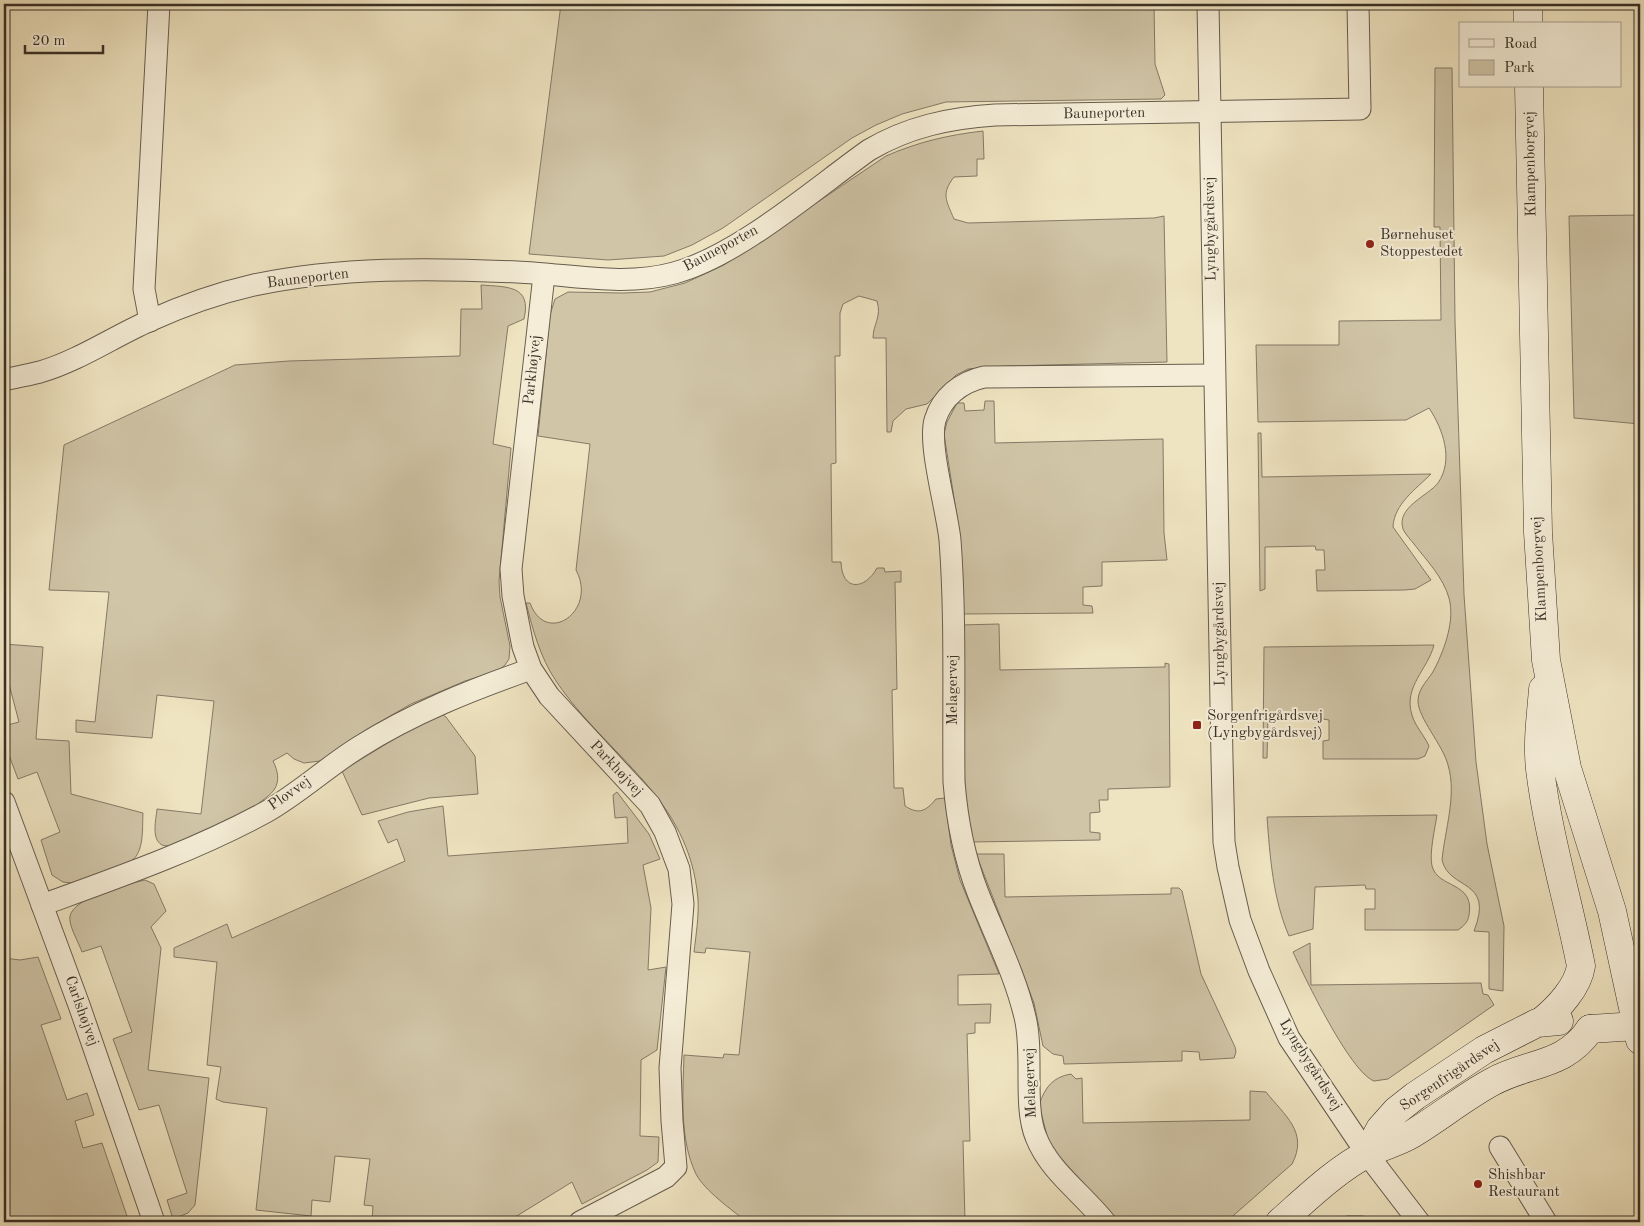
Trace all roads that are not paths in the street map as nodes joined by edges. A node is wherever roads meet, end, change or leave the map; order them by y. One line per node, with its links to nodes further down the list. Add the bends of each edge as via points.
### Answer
1 (159, 4): 9 (street, via 144,289)
2 (1208, 4): 7 (street, Lyngbygårdsvej)
3 (1358, 4): 7 (street, via 1360,109)
4 (1528, 4): 5 (street)
5 (1528, 22)
6 (1529, 88): 12 (street, Klampenborgvej, via 1538,532)
7 (1209, 113): 8 (street, Bauneporten, via 994,115 931,124 888,138 746,238 696,265 674,273 633,280); 10 (street, Lyngbygårdsvej)
8 (544, 275): 9 (street, Bauneporten, via 406,269 289,279 220,294); 13 (street, Parkhøjvej, via 511,569 518,623)
9 (150, 321): 11 (street, Bauneporten, via 41,372)
10 (1214, 375): 20 (street, Lyngbygårdsvej, via 1224,842 1228,867 1240,920 1289,1038); 23 (street, Melagervej, via 984,377 954,390 941,407 933,431 950,539 954,782 962,842 977,891 1022,1003 1030,1042 1035,1136 1042,1152)
11 (4, 380)
12 (1546, 660): 16 (street, via 1539,730 1540,769 1581,966 1556,1010); 18 (street, Klampenborgvej, via 1567,768 1612,911)
13 (531, 669): 15 (street, Plovvej, via 424,710 360,747 268,810 210,842); 22 (street, Parkhøjvej, via 549,696 650,805 666,832 679,869 683,904 670,1068 676,1167 666,1177)
14 (4, 802): 15 (street, Carlshøjvej)
15 (42, 905): 21 (street, Carlshøjvej)
16 (1542, 1022): 17 (street, Sorgenfrigårdsvej, via 1578,1023); 20 (street, Sorgenfrigårdsvej, via 1484,1050 1415,1096 1380,1129)
17 (1590, 1029): 18 (street); 20 (street, Sorgenfrigårdsvej, via 1577,1045 1555,1060 1490,1082 1413,1134 1392,1146)
18 (1639, 1031)
19 (1500, 1147): 26 (street)
20 (1367, 1154): 24 (street, Sorgenfrigårdsvej, via 1319,1188); 25 (street, Lyngbygårdsvej)
21 (154, 1222)
22 (580, 1222)
23 (1105, 1222)
24 (1280, 1222)
25 (1419, 1222)
26 (1546, 1222)

